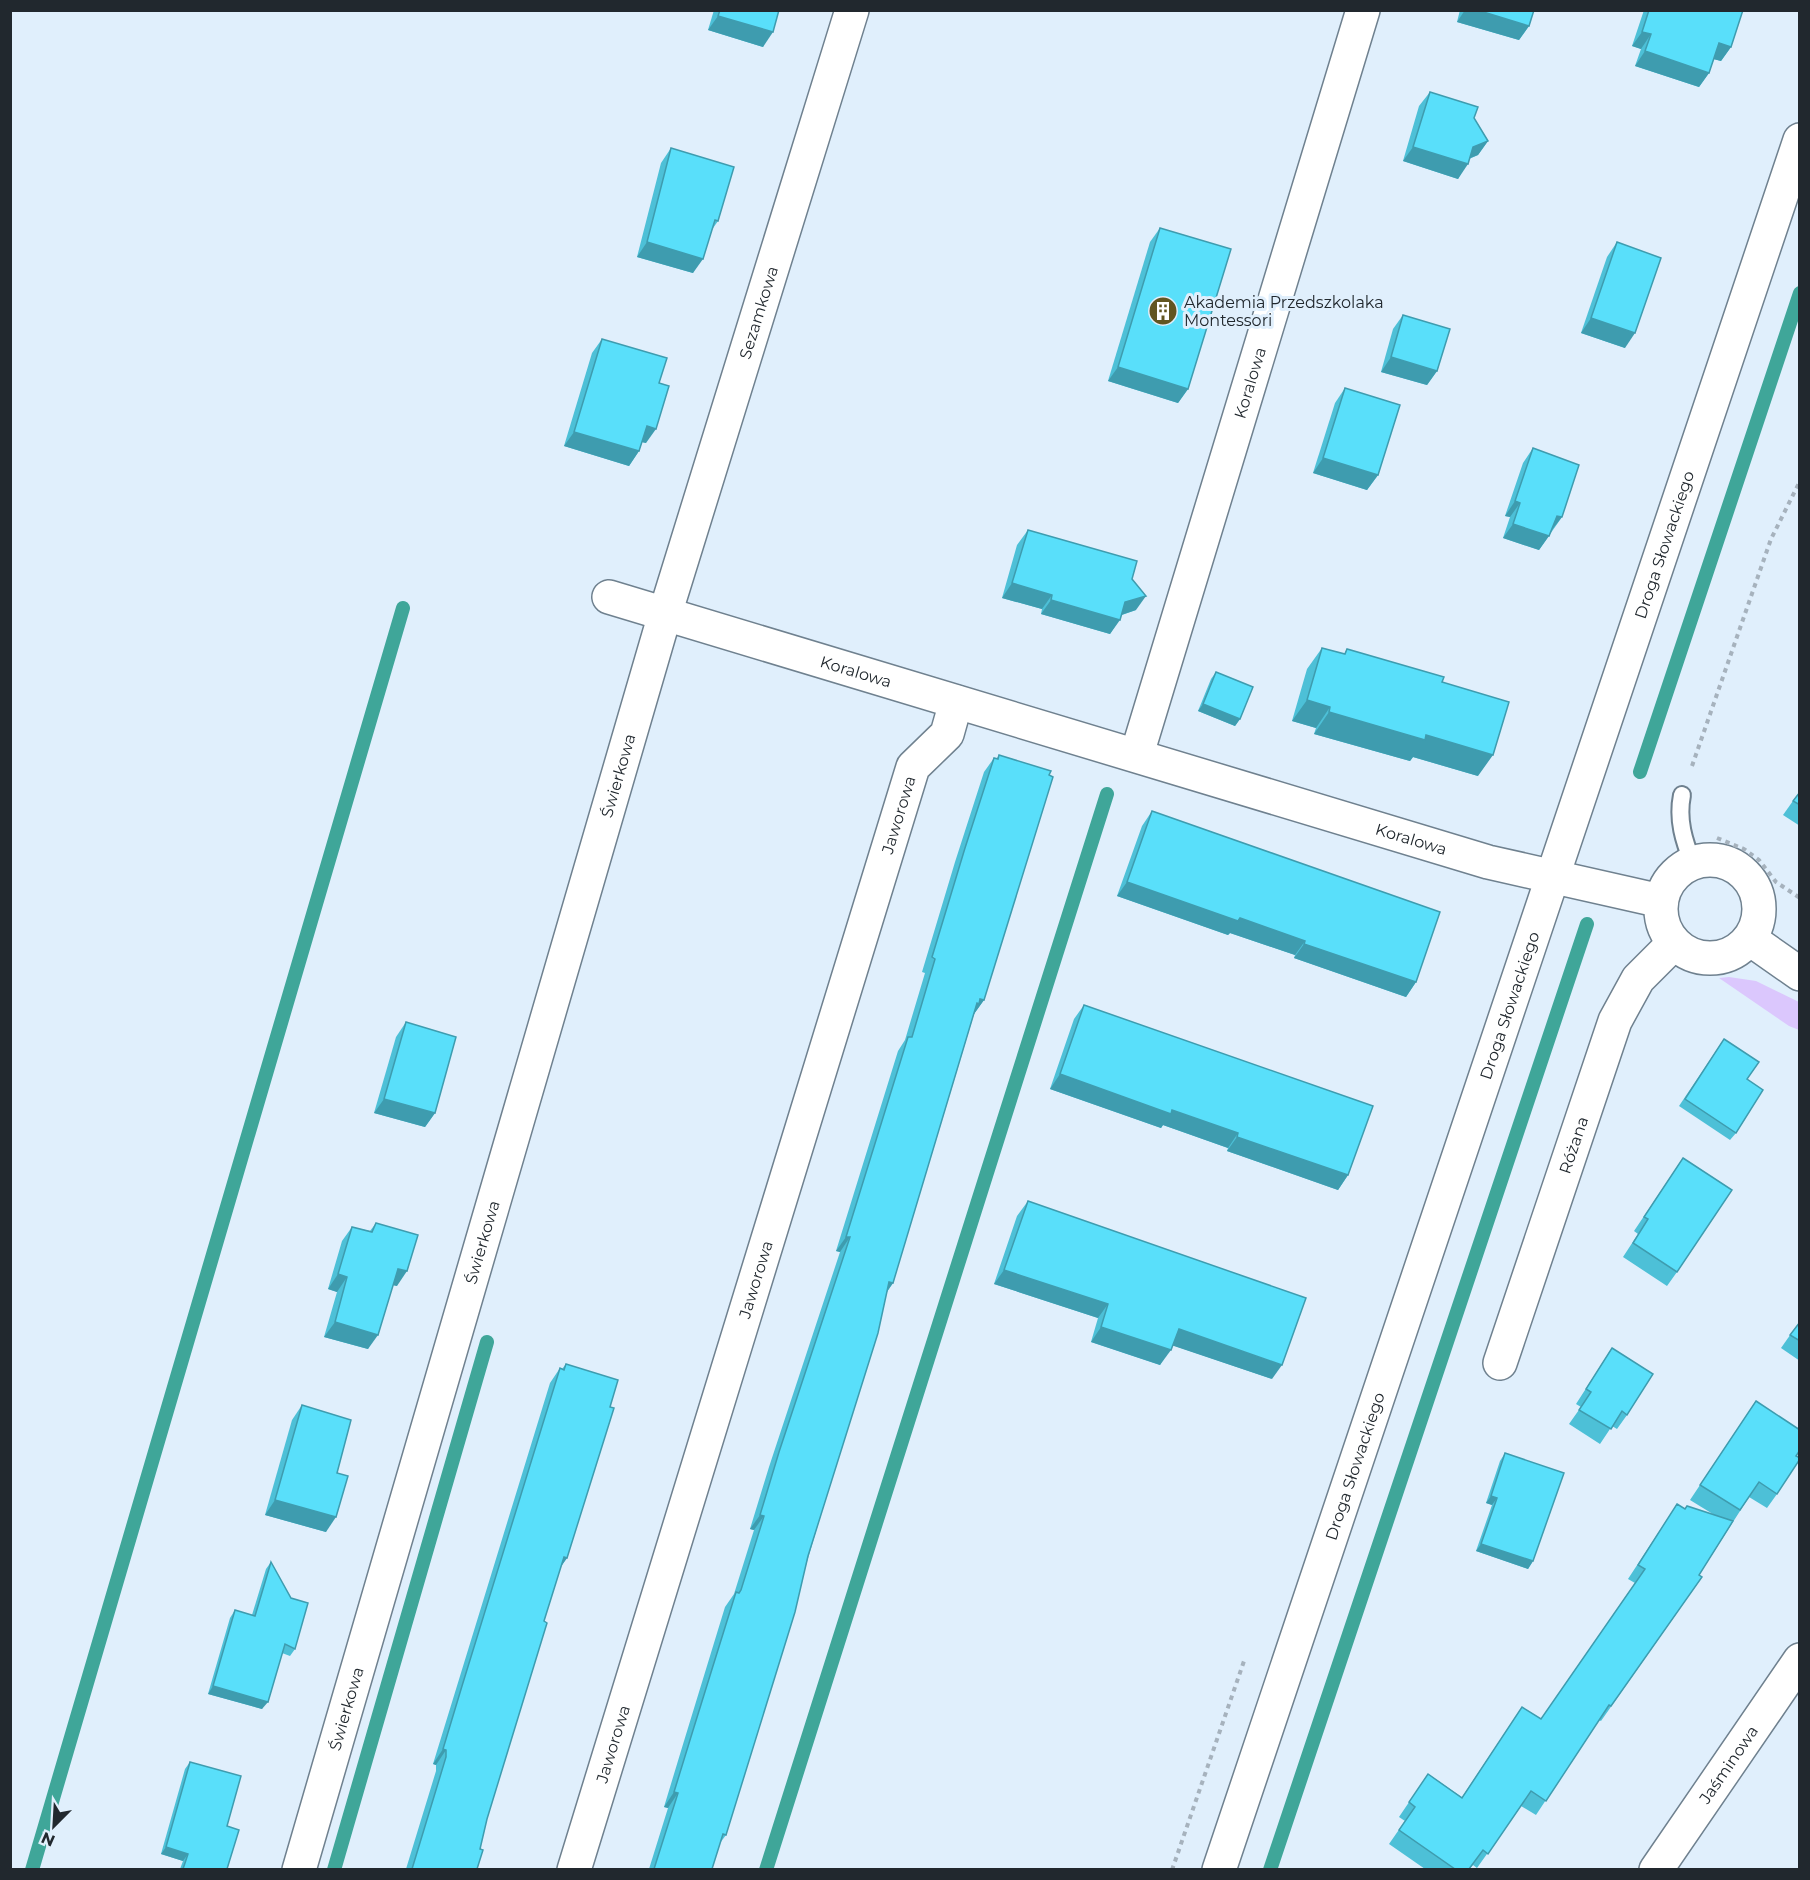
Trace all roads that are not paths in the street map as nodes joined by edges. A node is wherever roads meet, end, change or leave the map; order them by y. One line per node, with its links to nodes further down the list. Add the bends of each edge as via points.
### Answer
1 (852, 10): 5 (street, Sezamkowa)
2 (1364, 10): 7 (street, Koralowa)
3 (1800, 140): 10 (street, Droga Słowackiego)
4 (609, 597): 5 (street, Koralowa)
5 (665, 614): 6 (street, Koralowa); 17 (street, Świerkowa)
6 (956, 702): 7 (street, Koralowa); 18 (street, Jaworowa, via 947,734 913,767)
7 (1137, 754): 10 (street, Koralowa, via 1488,862)
8 (1682, 795): 9 (lane, via 1680,821)
9 (1693, 864): 11 (street, via 1675,874); 12 (street, via 1716,861 1731,865 1752,885 1759,912)
10 (1552, 874): 11 (street, Koralowa); 19 (street, Droga Słowackiego)
11 (1661, 901): 13 (street, via 1665,930)
12 (1750, 939): 13 (street, via 1740,949 1713,959 1685,953); 14 (street)
13 (1674, 943): 15 (street, Różana, via 1638,979 1615,1021)
14 (1800, 974)
15 (1500, 1364)
16 (1798, 1666): 20 (street, Jaśminowa)
17 (299, 1869)
18 (574, 1869)
19 (1219, 1869)
20 (1656, 1869)

